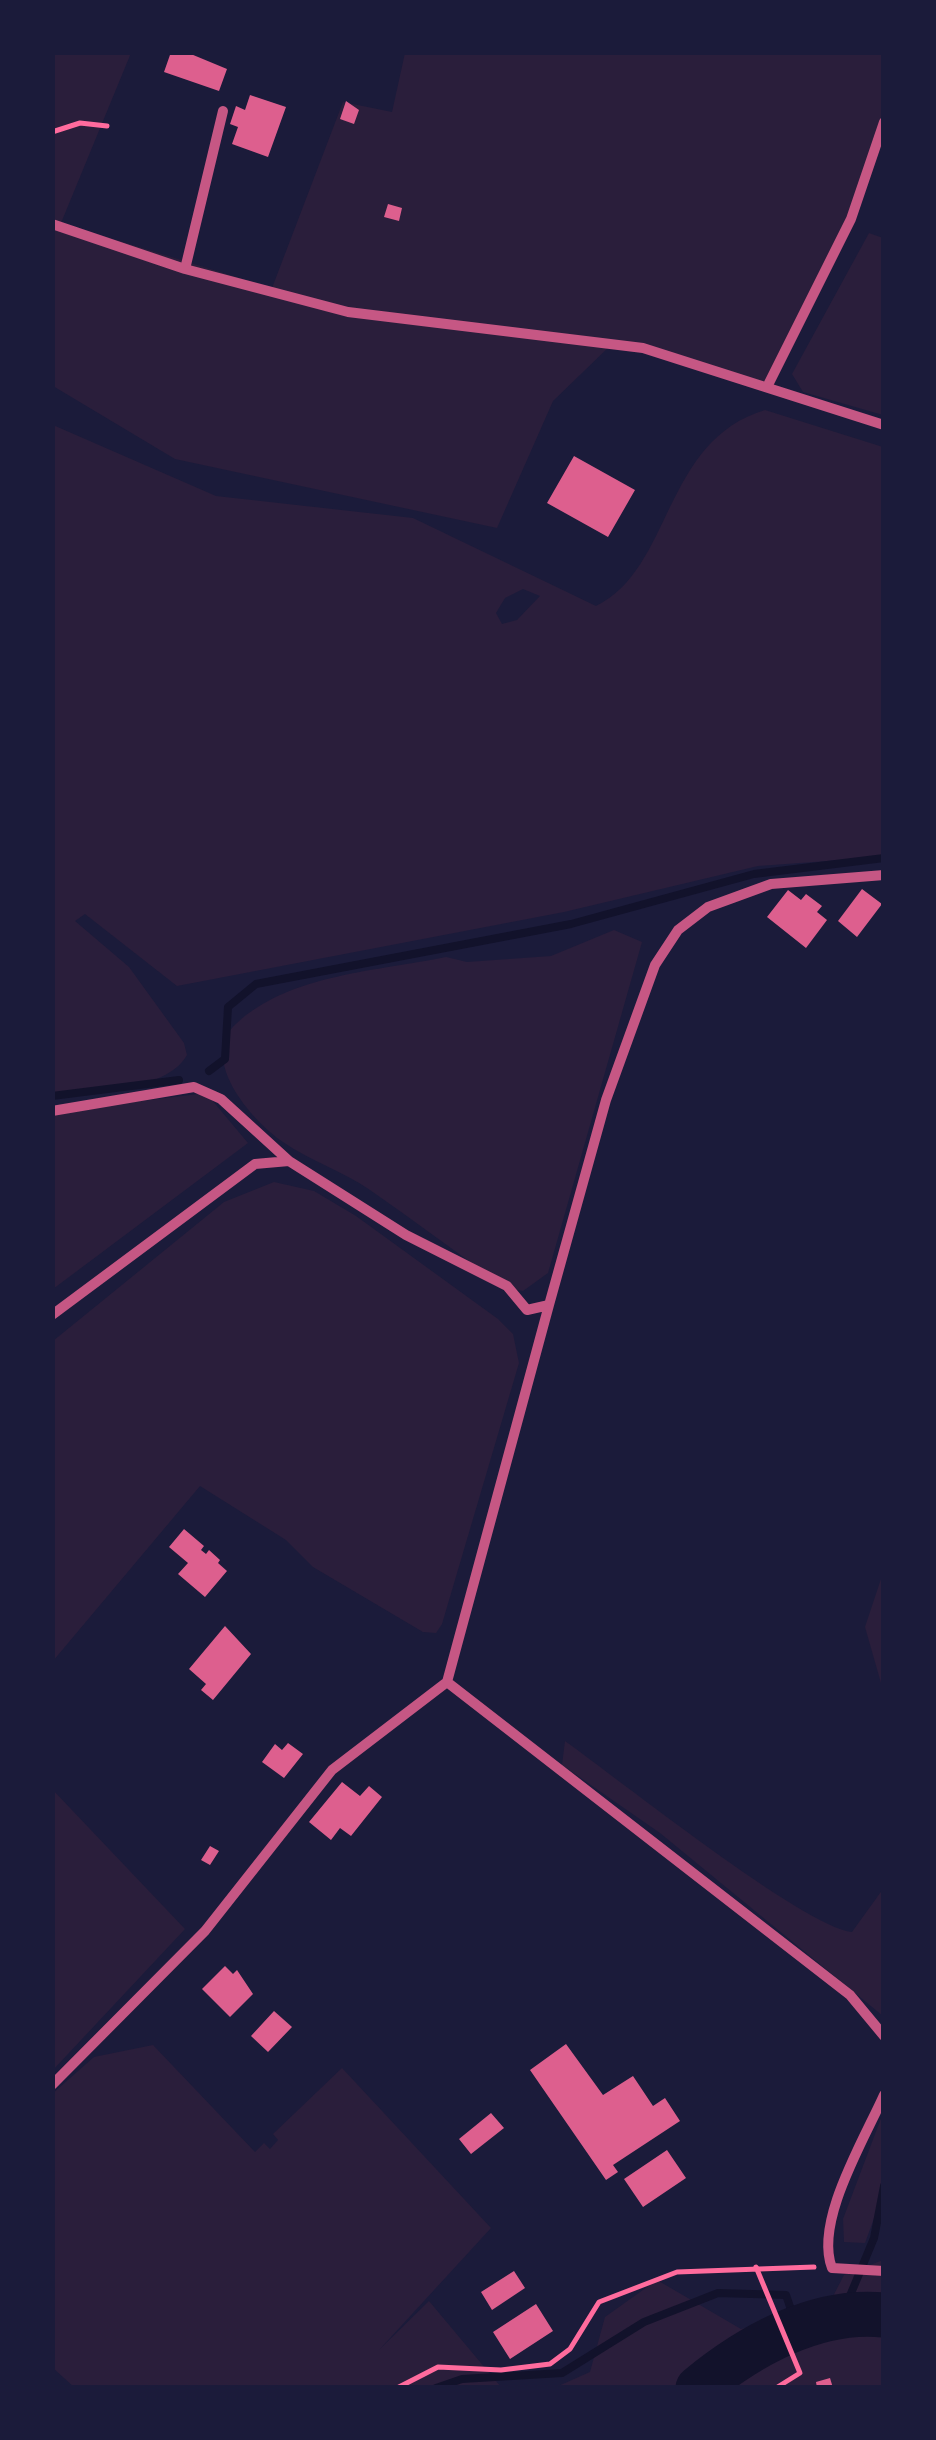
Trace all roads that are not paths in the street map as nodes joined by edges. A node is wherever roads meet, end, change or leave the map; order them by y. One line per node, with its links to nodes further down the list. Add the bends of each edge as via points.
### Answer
1 (223, 111): 4 (street)
2 (884, 122): 5 (street, via 851,219)
3 (52, 224): 4 (street)
4 (185, 269): 5 (street, via 348,312 643,348)
5 (767, 387): 6 (street)
6 (884, 425)
7 (884, 875): 10 (street, via 771,884 708,907 678,930 655,964 606,1100)
8 (52, 1111): 9 (street, via 194,1087 221,1099)
9 (289, 1161): 10 (street, via 406,1235 507,1286 527,1310); 11 (street, via 255,1164)
10 (549, 1305): 12 (street)
11 (52, 1315)
12 (447, 1682): 13 (street, via 850,1995); 14 (street, via 332,1770 205,1931)
13 (884, 2036)
14 (52, 2085)
15 (884, 2096): 16 (street, via 827,2226 826,2252 832,2268)
16 (884, 2271)

